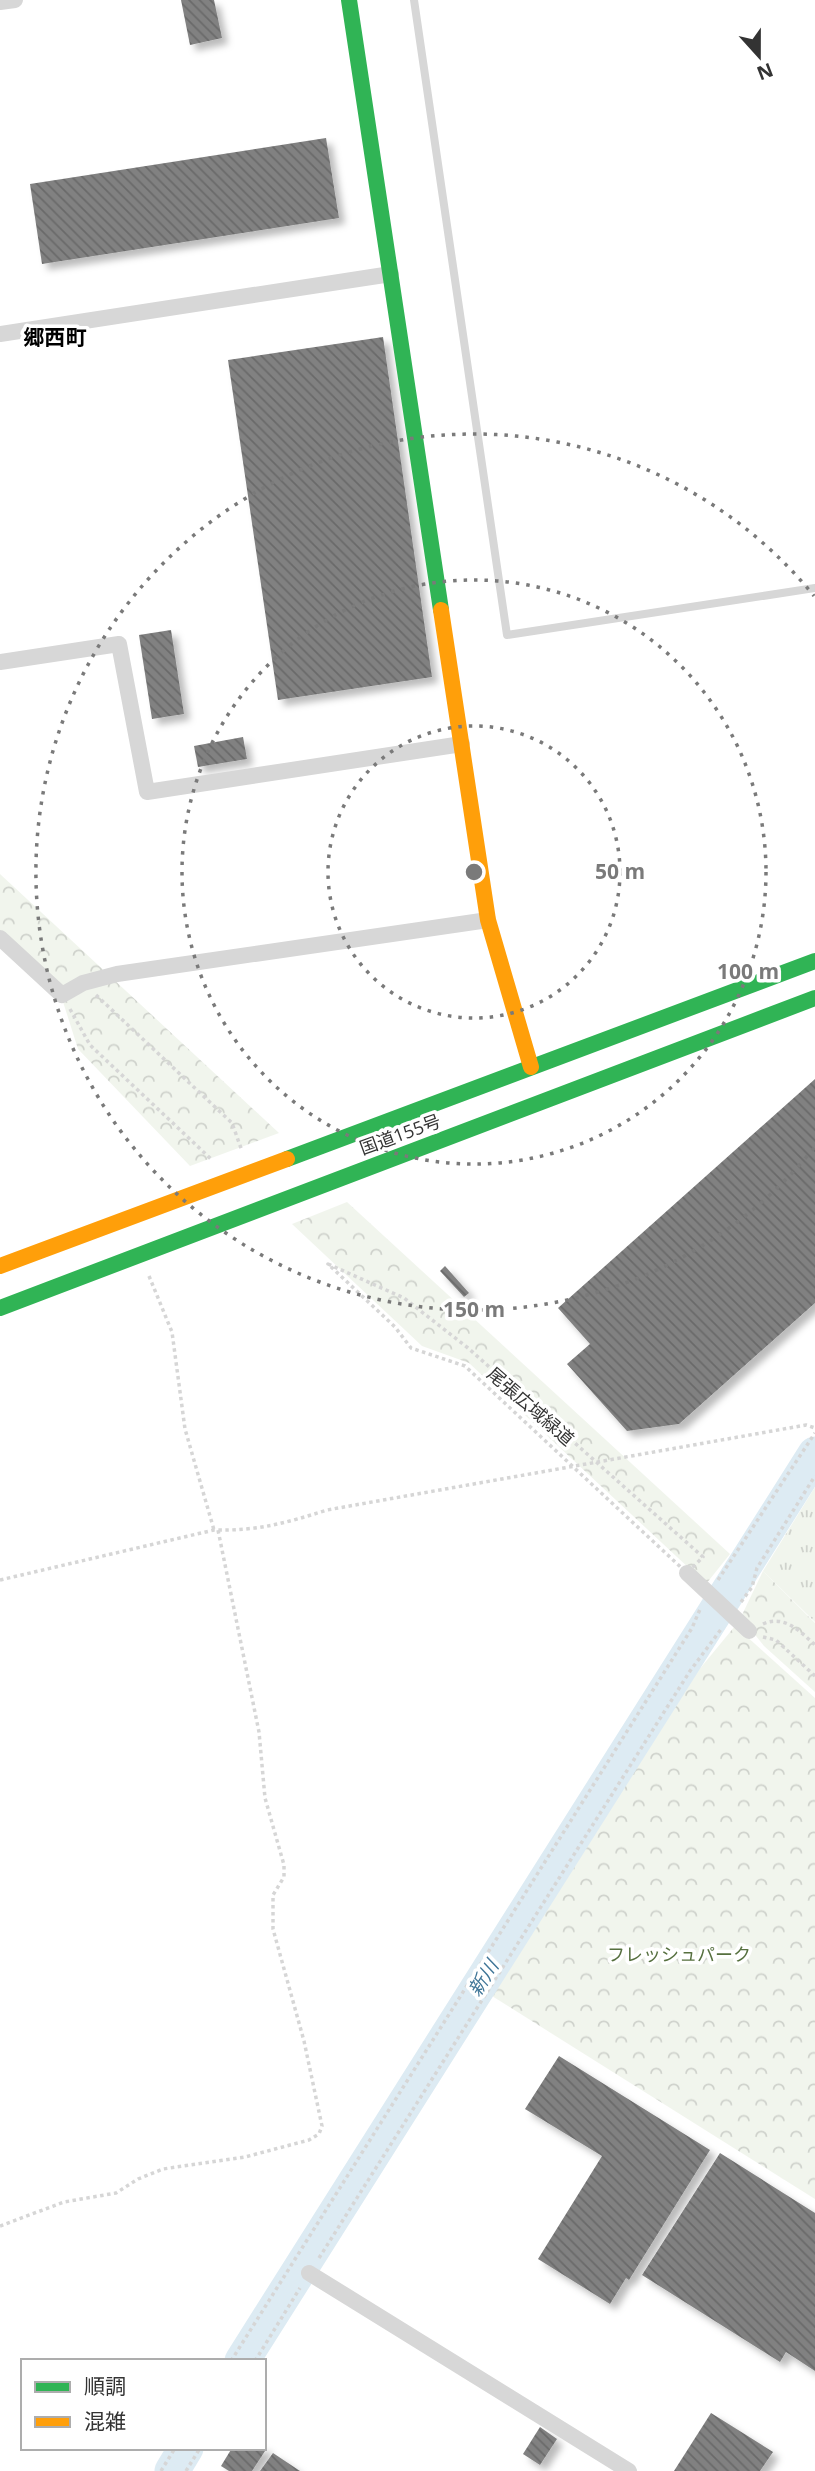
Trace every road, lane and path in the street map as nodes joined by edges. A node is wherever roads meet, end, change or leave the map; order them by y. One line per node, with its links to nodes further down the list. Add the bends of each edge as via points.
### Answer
1 (16, 0): 4 (street)
2 (349, 0): 5 (main road)
3 (414, 0): 7 (lane, via 507,635)
4 (0, 2)
5 (391, 274): 6 (street); 9 (main road)
6 (0, 334)
7 (815, 587)
8 (0, 662): 9 (street, via 119,644 147,792)
9 (462, 744): 10 (main road)
10 (488, 920): 13 (street, via 117,974); 16 (main road)
11 (0, 938): 14 (street)
12 (815, 961): 16 (main road, 国道155号)
13 (83, 983): 14 (street); 17 (path, via 232,1123)
14 (62, 995): 18 (path, via 90,1045)
15 (815, 998): 21 (main road, 国道155号)
16 (531, 1067): 19 (main road, 国道155号)
17 (244, 1157)
18 (220, 1167)
19 (0, 1266)
20 (148, 1270): 26 (path, via 172,1332 185,1429)
21 (0, 1308)
22 (815, 1431): 23 (path, via 806,1425); 29 (path)
23 (594, 1462): 24 (path); 24 (path, 尾張広域緑道, via 468,1348 404,1298 328,1264 411,1348 465,1366); 27 (path, 尾張広域緑道, via 703,1558)
24 (572, 1465): 26 (path, via 499,1482 327,1510 275,1527); 27 (path)
25 (815, 1476): 30 (path, via 757,1568 752,1587)
26 (216, 1530): 28 (path); 34 (path, via 259,1732 265,1798 284,1865 284,1877 273,1895 272,1929 322,2126 309,2140 245,2157 163,2169 116,2193 64,2202)
27 (687, 1573): 29 (street)
28 (0, 1580)
29 (710, 1595): 30 (street); 36 (path)
30 (729, 1614): 31 (street); 35 (path)
31 (749, 1631): 32 (path, via 771,1620 794,1626); 33 (path, via 776,1640)
32 (815, 1645)
33 (815, 1676)
34 (0, 2226)
35 (309, 2273): 37 (path); 42 (street)
36 (232, 2359)
37 (256, 2359)
38 (174, 2450): 40 (path)
39 (199, 2450): 41 (path)
40 (161, 2471)
41 (186, 2471)
42 (629, 2471)

